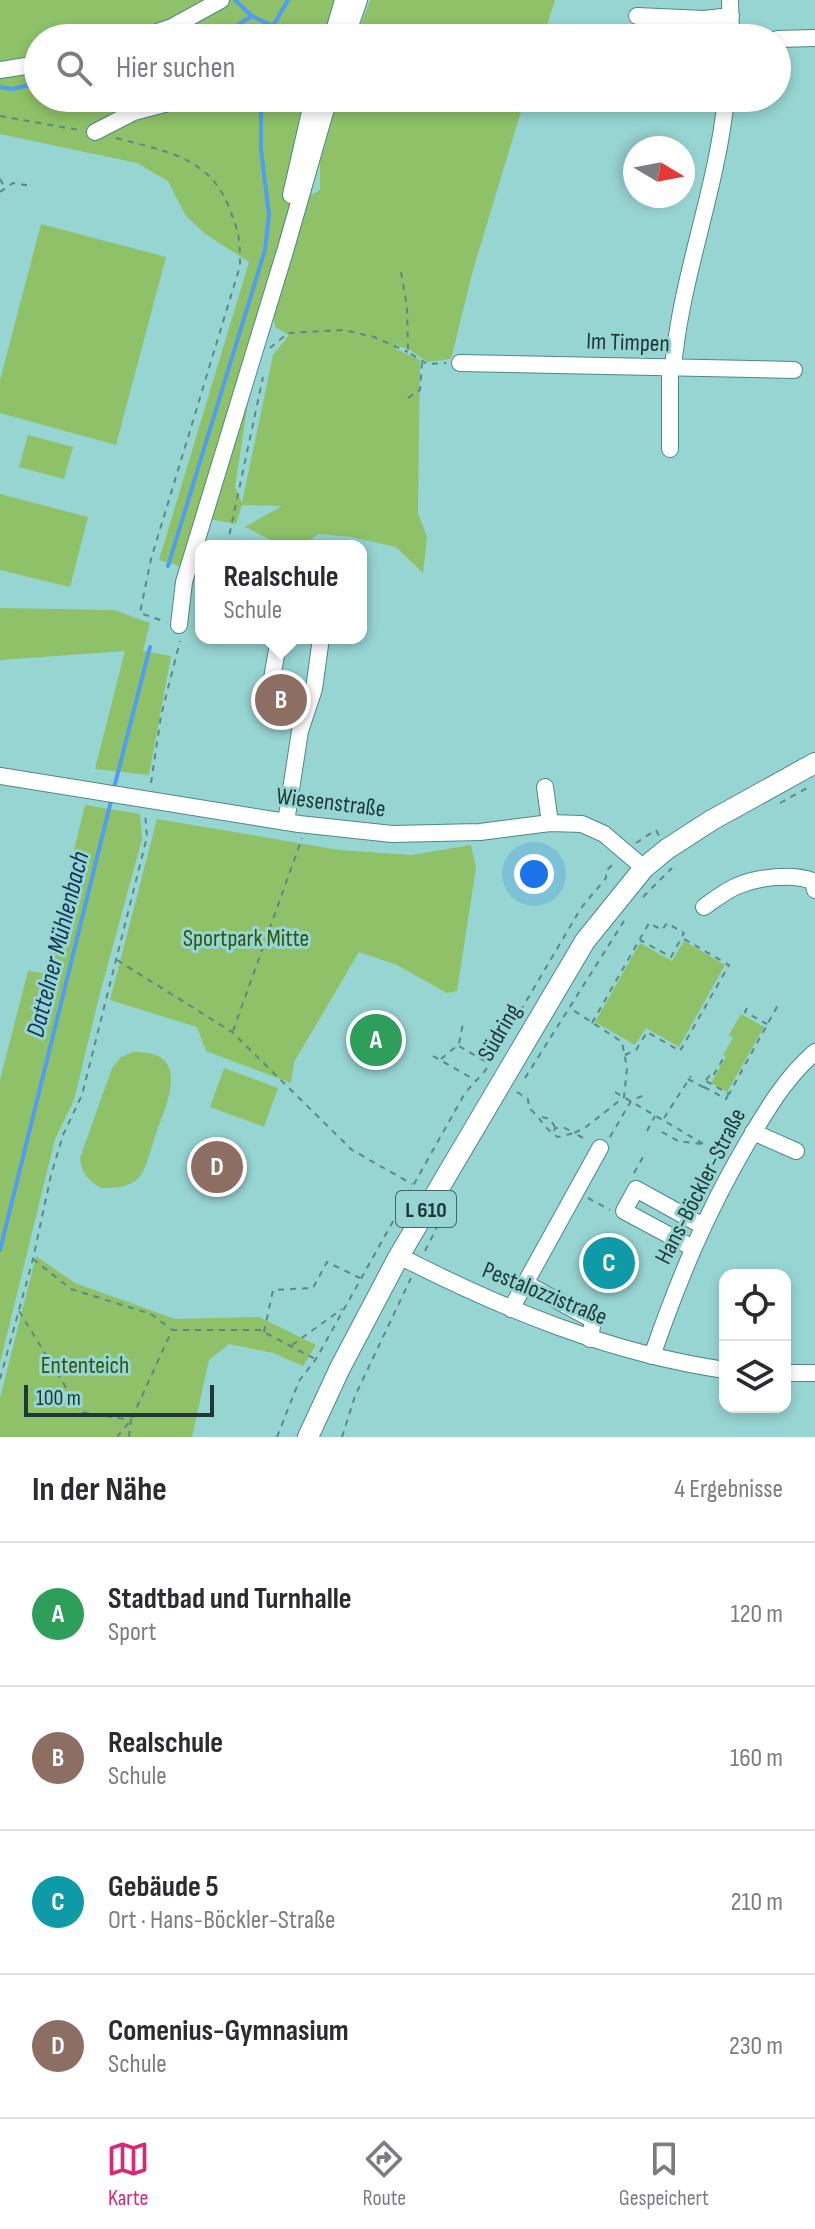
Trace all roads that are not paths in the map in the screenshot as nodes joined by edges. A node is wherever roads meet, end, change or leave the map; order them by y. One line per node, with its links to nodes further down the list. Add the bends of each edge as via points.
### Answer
1 (221, 0): 6 (street)
2 (343, 0): 7 (street)
3 (359, 0): 8 (street)
4 (730, 8): 5 (street, via 704,19)
5 (637, 16)
6 (177, 24)
7 (336, 24)
8 (351, 24)
9 (815, 38): 10 (street)
10 (791, 39)
11 (24, 66): 12 (street)
12 (0, 70)
13 (134, 112): 17 (street)
14 (310, 112): 18 (street, via 291,195)
15 (325, 112): 18 (street)
16 (725, 112): 20 (street, via 677,321)
17 (95, 132)
18 (286, 248): 23 (street)
19 (460, 363): 20 (street, Im Timpen)
20 (672, 368): 21 (street, Im Timpen); 22 (street)
21 (794, 370)
22 (670, 449)
23 (197, 540)
24 (195, 546): 25 (street)
25 (179, 625)
26 (278, 644): 28 (street, via 270,690)
27 (320, 644): 28 (street)
28 (312, 694): 32 (street, via 300,731)
29 (815, 763): 34 (main road, Südring / L 610, via 684,837)
30 (0, 776): 32 (street, Wiesenstraße)
31 (545, 787): 33 (street)
32 (286, 822): 33 (street, Wiesenstraße, via 392,834 480,832)
33 (550, 823): 34 (street, Wiesenstraße, via 582,824 604,834)
34 (644, 868): 43 (main road, Südring / L 610, via 585,941)
35 (815, 890): 36 (street, via 813,881 799,876 766,879 738,886)
36 (704, 907)
37 (815, 1052): 38 (street, Hans-Böckler-Straße, via 775,1094)
38 (753, 1132): 40 (street); 41 (street, Hans-Böckler-Straße)
39 (600, 1148): 44 (street)
40 (796, 1151)
41 (703, 1226): 42 (street, Hans-Böckler-Straße); 42 (street, via 636,1189 624,1211)
42 (693, 1248): 47 (street, Hans-Böckler-Straße)
43 (408, 1260): 45 (street, Pestalozzistraße); 51 (main road, Südring / L 610, via 320,1410)
44 (525, 1283): 45 (street); 46 (street, via 593,1320)
45 (511, 1309): 46 (street, Pestalozzistraße)
46 (590, 1339): 47 (street, Pestalozzistraße)
47 (652, 1356): 48 (street, Pestalozzistraße)
48 (719, 1369)
49 (791, 1373): 50 (street)
50 (815, 1373)
51 (311, 1437)

